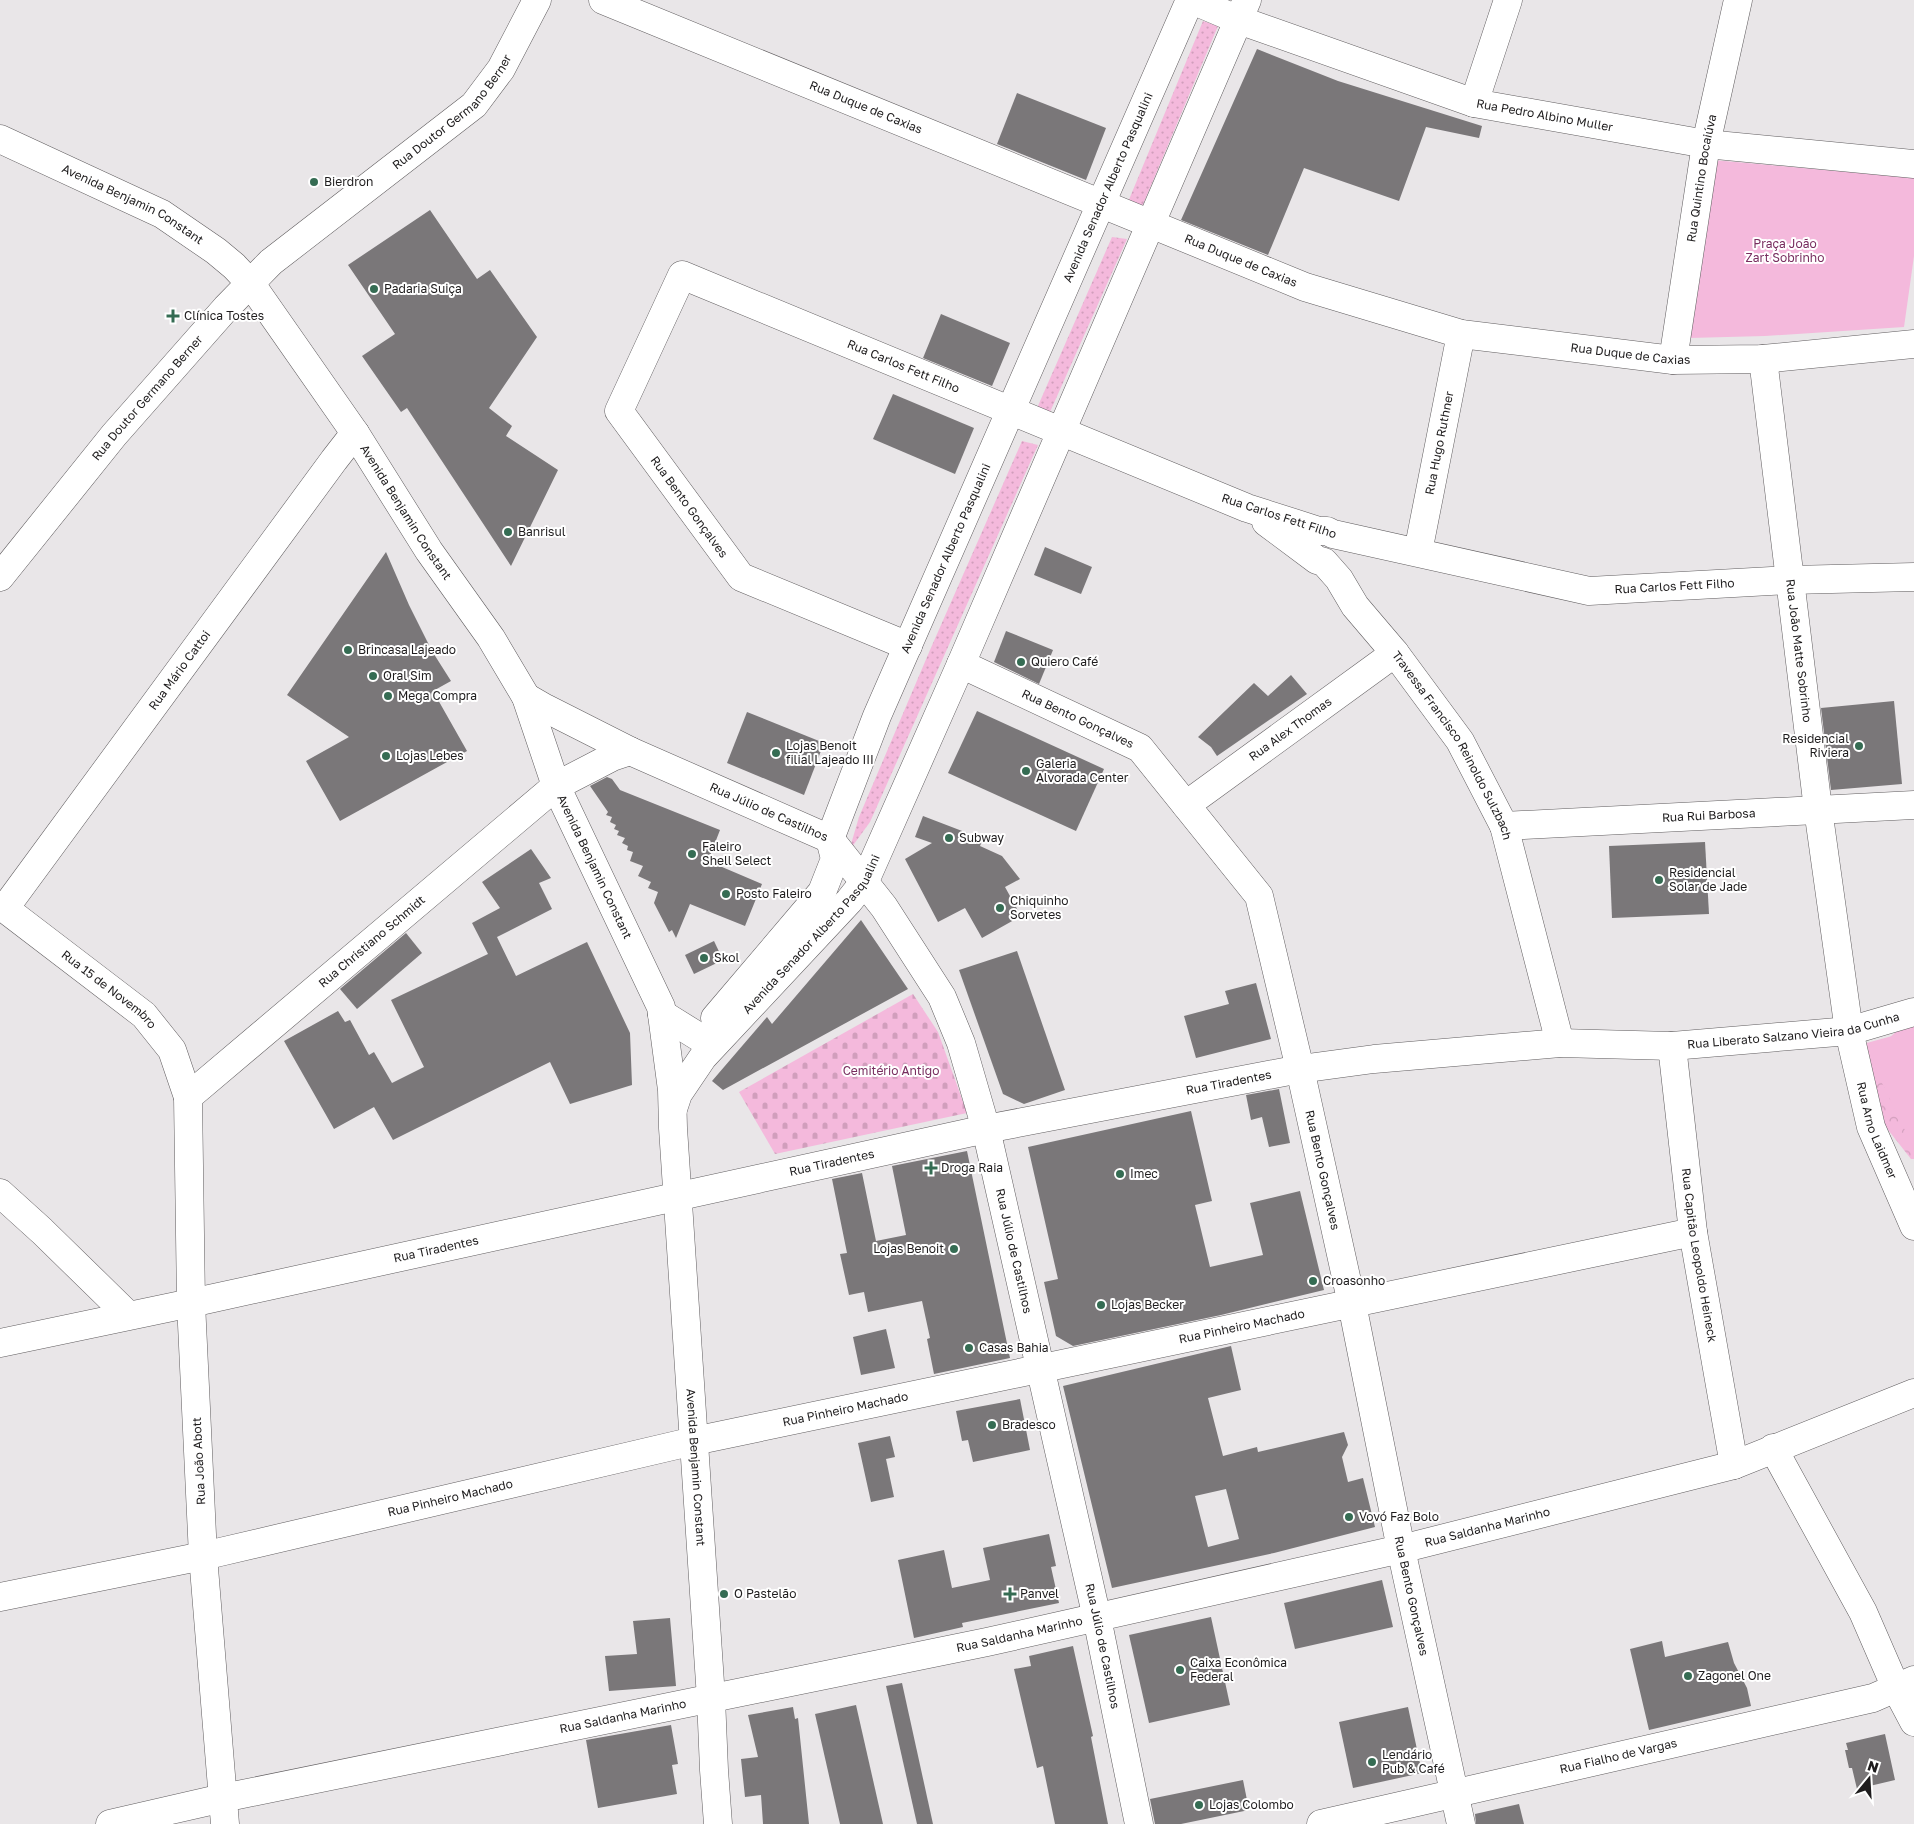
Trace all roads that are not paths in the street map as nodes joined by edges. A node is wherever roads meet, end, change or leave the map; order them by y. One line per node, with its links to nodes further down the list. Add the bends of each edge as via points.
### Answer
1 (537, 0): 14 (street, Rua Doutor Germano Berner, via 501,69 474,105 271,262)
2 (603, 0): 11 (street, Rua Duque de Caxias)
3 (1191, 0): 6 (street, Rua Pedro Albino Muller); 11 (street, Avenida Senador Alberto Pasqualini)
4 (1508, 0): 7 (street)
5 (1738, 0): 9 (street, Rua Quintino Bocaiúva)
6 (1243, 10): 7 (street, Rua Pedro Albino Muller); 12 (street, Avenida Senador Alberto Pasqualini)
7 (1474, 103): 9 (street, Rua Pedro Albino Muller)
8 (0, 139): 14 (street, Avenida Benjamin Constant, via 162,214 216,251)
9 (1706, 144): 10 (street, Rua Pedro Albino Muller); 18 (street, Rua Quintino Bocaiúva)
10 (1914, 164)
11 (1101, 204): 12 (street, Rua Duque de Caxias); 19 (street, Avenida Senador Alberto Pasqualini)
12 (1151, 224): 15 (street, Rua Duque de Caxias, via 1305,287); 20 (street, Avenida Senador Alberto Pasqualini)
13 (682, 275): 19 (street, Rua Carlos Fett Filho); 28 (street, Rua Bento Gonçalves, via 619,411 741,577)
14 (251, 284): 21 (street, Avenida Benjamin Constant); 25 (street, Rua Doutor Germano Berner, via 114,435)
15 (1461, 334): 18 (street, Rua Duque de Caxias); 24 (street, Rua Hugo Ruthner)
16 (1914, 344): 17 (street, Rua Duque de Caxias)
17 (1763, 359): 18 (street, Rua Duque de Caxias); 27 (street, Rua João Matte Sobrinho)
18 (1672, 360)
19 (1011, 411): 20 (street, Rua Carlos Fett Filho); 28 (street, Avenida Senador Alberto Pasqualini)
20 (1061, 432): 22 (street, Rua Carlos Fett Filho); 30 (street, Avenida Senador Alberto Pasqualini)
21 (355, 434): 31 (street, Avenida Benjamin Constant, via 429,551 492,638); 40 (street, Rua Mário Cattoi)
22 (1247, 508): 23 (street, Travessa Francisco Reinoldo Sulzbach)
23 (1329, 552): 24 (street, Rua Carlos Fett Filho, via 1383,545); 29 (street, Travessa Francisco Reinoldo Sulzbach, via 1355,606)
24 (1418, 552): 27 (street, Rua Carlos Fett Filho, via 1589,590)
25 (0, 577)
26 (1914, 577): 27 (street, Rua Carlos Fett Filho)
27 (1791, 580): 36 (street, Rua João Matte Sobrinho)
28 (908, 646): 38 (street, Avenida Senador Alberto Pasqualini, via 877,716)
29 (1395, 653): 34 (street, Rua Alex Thomas); 37 (street, Travessa Francisco Reinoldo Sulzbach, via 1460,741)
30 (961, 664): 34 (street, Rua Bento Gonçalves, via 1140,748); 39 (street, Avenida Senador Alberto Pasqualini)
31 (526, 697): 32 (street, Rua Júlio de Castilhos); 33 (street, Avenida Benjamin Constant)
32 (630, 751): 33 (street); 38 (street, Rua Júlio de Castilhos)
33 (556, 786): 42 (street, Avenida Benjamin Constant); 48 (street, Rua Christiano Schmidt)
34 (1186, 805): 47 (street, Rua Bento Gonçalves, via 1259,896)
35 (1914, 805): 36 (street, Rua Rui Barbosa)
36 (1818, 809): 37 (street, Rua Rui Barbosa); 43 (street, Rua João Matte Sobrinho)
37 (1504, 826): 44 (street, Travessa Francisco Reinoldo Sulzbach)
38 (830, 839): 39 (street, Rua Júlio de Castilhos); 45 (street, Avenida Senador Alberto Pasqualini, via 835,859 822,892)
39 (865, 880): 45 (street, Avenida Senador Alberto Pasqualini, via 849,901); 50 (street, Rua Júlio de Castilhos, via 942,997 961,1043)
40 (2, 907): 48 (street, Rua 15 de Novembro, via 144,1015 172,1050)
41 (1914, 1012): 43 (street, Rua Liberato Salzano Vieira da Cunha)
42 (662, 1014): 45 (street); 49 (street, Avenida Benjamin Constant)
43 (1849, 1031): 46 (street, Rua Liberato Salzano Vieira da Cunha); 53 (street, Rua Arno Laidmer, via 1871,1127)
44 (1560, 1043): 46 (street, Rua Tiradentes); 47 (street, Rua Tiradentes, via 1374,1059)
45 (706, 1046): 49 (street, Avenida Senador Alberto Pasqualini, via 678,1073)
46 (1672, 1046): 54 (street, Rua Capitão Leopoldo Heineck)
47 (1300, 1069): 50 (street, Rua Tiradentes); 56 (street, Rua Bento Gonçalves)
48 (188, 1097): 55 (street, Rua João Abott)
49 (672, 1100): 52 (street, Avenida Benjamin Constant)
50 (986, 1129): 52 (street, Rua Tiradentes); 59 (street, Rua Júlio de Castilhos)
51 (0, 1193): 57 (street)
52 (678, 1196): 55 (street, Rua Tiradentes); 61 (street, Avenida Benjamin Constant)
53 (1914, 1226)
54 (1693, 1232): 56 (street, Rua Pinheiro Machado); 63 (street, Rua Capitão Leopoldo Heineck)
55 (191, 1304): 57 (street, Rua Tiradentes); 65 (street, Rua João Abott)
56 (1352, 1304): 59 (street, Rua Pinheiro Machado); 64 (street, Rua Bento Gonçalves)
57 (128, 1316): 58 (street, Rua Tiradentes)
58 (0, 1343)
59 (1040, 1369): 61 (street, Rua Pinheiro Machado); 67 (street, Rua Júlio de Castilhos)
60 (1914, 1393): 62 (street, Rua Saldanha Marinho)
61 (694, 1441): 65 (street, Rua Pinheiro Machado); 69 (street, Avenida Benjamin Constant)
62 (1773, 1448): 63 (street, Rua Saldanha Marinho); 68 (street)
63 (1734, 1465): 64 (street, Rua Saldanha Marinho)
64 (1401, 1549): 67 (street, Rua Saldanha Marinho); 71 (street, Rua Bento Gonçalves)
65 (203, 1556): 66 (street, Rua Pinheiro Machado); 72 (street, Rua João Abott)
66 (0, 1598)
67 (1097, 1618): 69 (street, Rua Saldanha Marinho); 75 (street, Rua Júlio de Castilhos)
68 (1905, 1684): 70 (street); 71 (street, Rua Fialho de Vargas, via 1873,1698)
69 (711, 1698): 72 (street, Rua Saldanha Marinho); 74 (street, Avenida Benjamin Constant)
70 (1914, 1722)
71 (1455, 1794): 76 (street, Rua Fialho de Vargas); 77 (street, Rua Bento Gonçalves)
72 (224, 1811): 73 (street, Rua Saldanha Marinho)
73 (110, 1824)
74 (718, 1824)
75 (1139, 1824)
76 (1321, 1824)
77 (1461, 1824)

